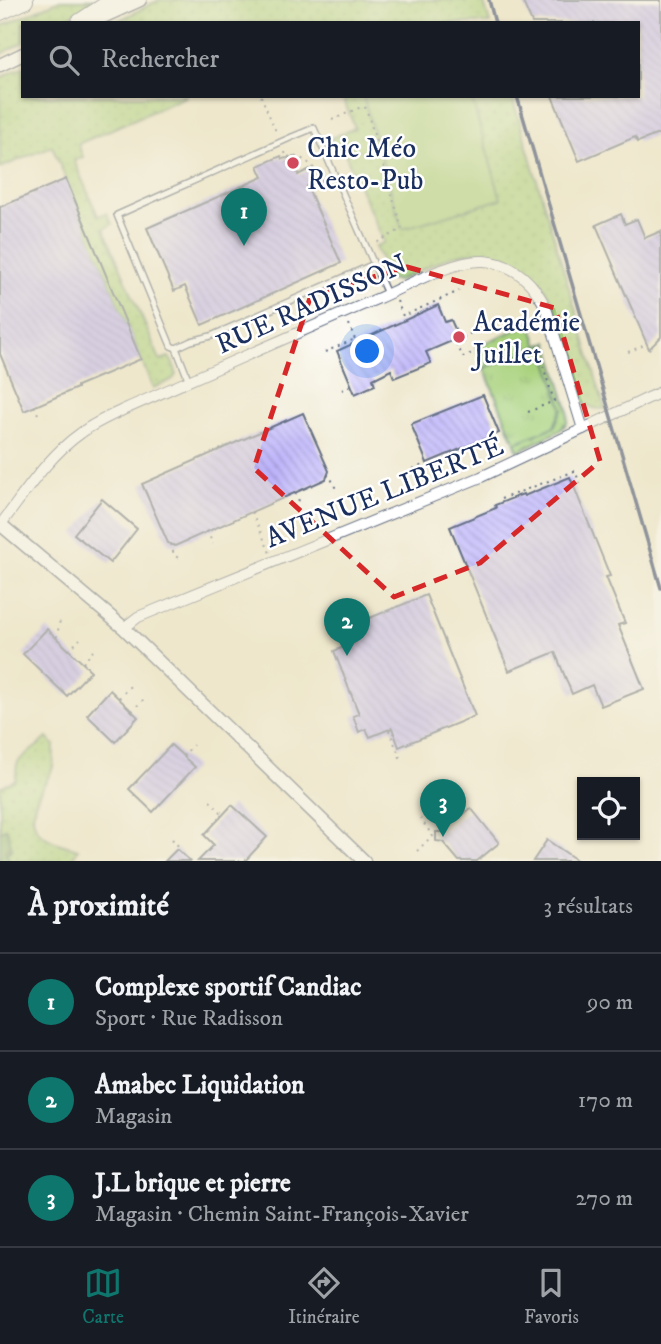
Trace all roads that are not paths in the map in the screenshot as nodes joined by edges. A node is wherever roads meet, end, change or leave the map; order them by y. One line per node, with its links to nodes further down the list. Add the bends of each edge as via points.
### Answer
1 (24, 0): 4 (highway)
2 (115, 0): 5 (highway)
3 (140, 0): 6 (street)
4 (0, 11)
5 (83, 21)
6 (93, 21)
7 (21, 55): 8 (street)
8 (0, 65)
9 (374, 264): 10 (lane); 11 (lane); 11 (lane, via 314,128 117,215 171,346)
10 (392, 297): 12 (street, RUE RADISSON, via 344,313); 14 (street, RUE RADISSON, via 449,267 472,261 495,263 519,274 533,286 547,311)
11 (176, 348): 12 (lane)
12 (189, 381): 15 (street, RUE RADISSON, via 81,433 52,459)
13 (661, 393): 14 (street, AVENUE LIBERTÉ)
14 (583, 429): 16 (street, AVENUE LIBERTÉ, via 481,477 138,617)
15 (0, 524): 16 (street)
16 (124, 628): 17 (street)
17 (364, 861)

